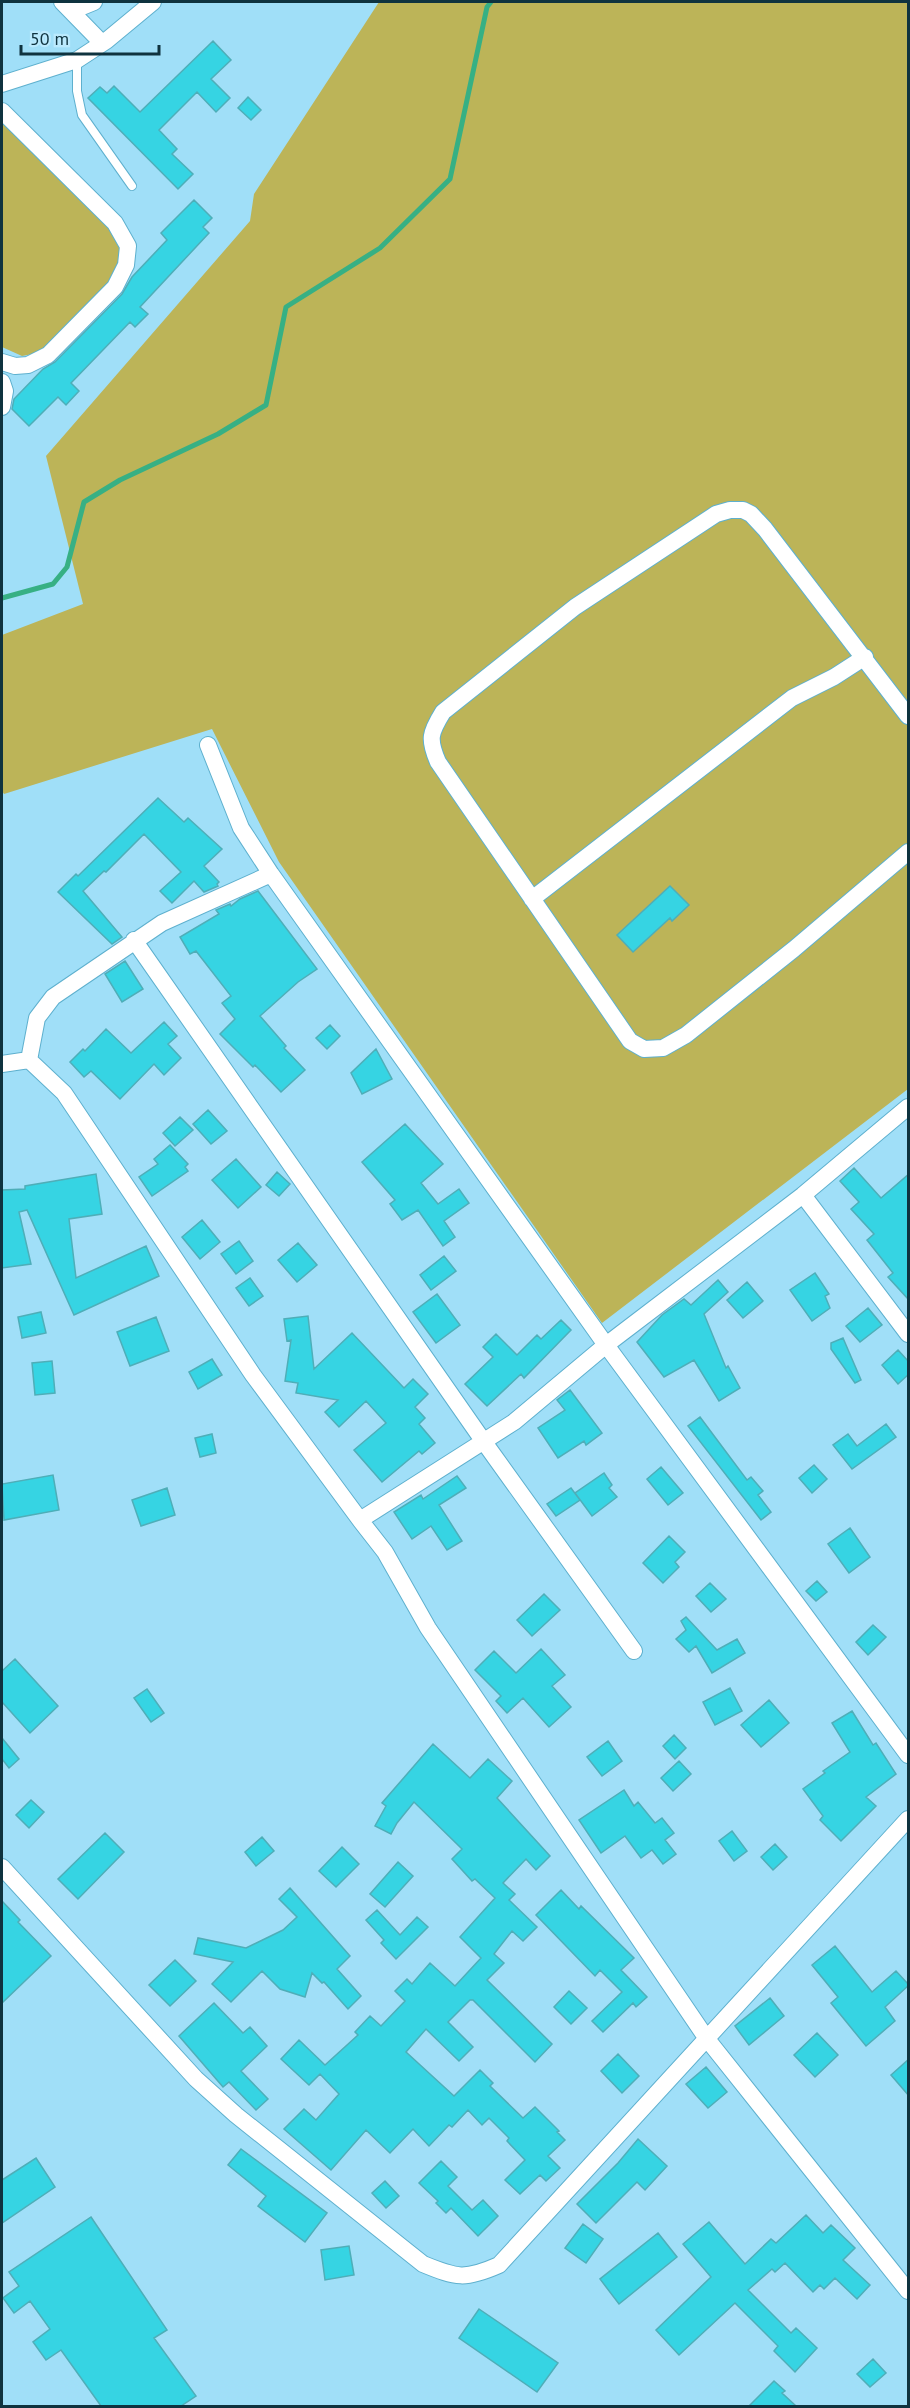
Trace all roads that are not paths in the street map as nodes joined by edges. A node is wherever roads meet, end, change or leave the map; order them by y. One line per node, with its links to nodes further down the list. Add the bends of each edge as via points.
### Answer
1 (94, 2): 3 (street)
2 (153, 2): 4 (street)
3 (67, 6): 4 (street)
4 (102, 43): 5 (street)
5 (77, 60): 6 (street); 8 (lane, via 82,115)
6 (2, 84)
7 (2, 111): 9 (street, via 115,223 128,246 126,265 116,287 48,355 28,365)
8 (132, 186)
9 (2, 362)
10 (2, 382): 11 (street)
11 (2, 407)
12 (865, 657): 13 (street); 17 (street, via 792,698); 17 (street, via 765,529 743,510 716,514 575,607 443,712 431,735 438,762)
13 (909, 716)
14 (208, 745): 16 (street, via 241,828)
15 (909, 852): 17 (street, via 794,949 686,1035 663,1048 644,1049 630,1041)
16 (271, 874): 18 (street, via 162,923); 24 (street)
17 (532, 899)
18 (134, 940): 19 (street, via 53,997 37,1018); 25 (street)
19 (29, 1060): 20 (street); 26 (street, via 64,1093 253,1375)
20 (2, 1064)
21 (909, 1107): 22 (street)
22 (803, 1195): 23 (street); 24 (street)
23 (909, 1334)
24 (606, 1345): 25 (street, via 514,1422); 28 (street)
25 (484, 1442): 26 (street); 27 (street)
26 (360, 1520): 31 (street, via 385,1552 434,1638)
27 (634, 1651)
28 (909, 1755)
29 (909, 1819): 31 (street)
30 (2, 1867): 31 (street, via 204,2086 423,2264 450,2275 476,2275 499,2265)
31 (707, 2039): 32 (street)
32 (909, 2291)

